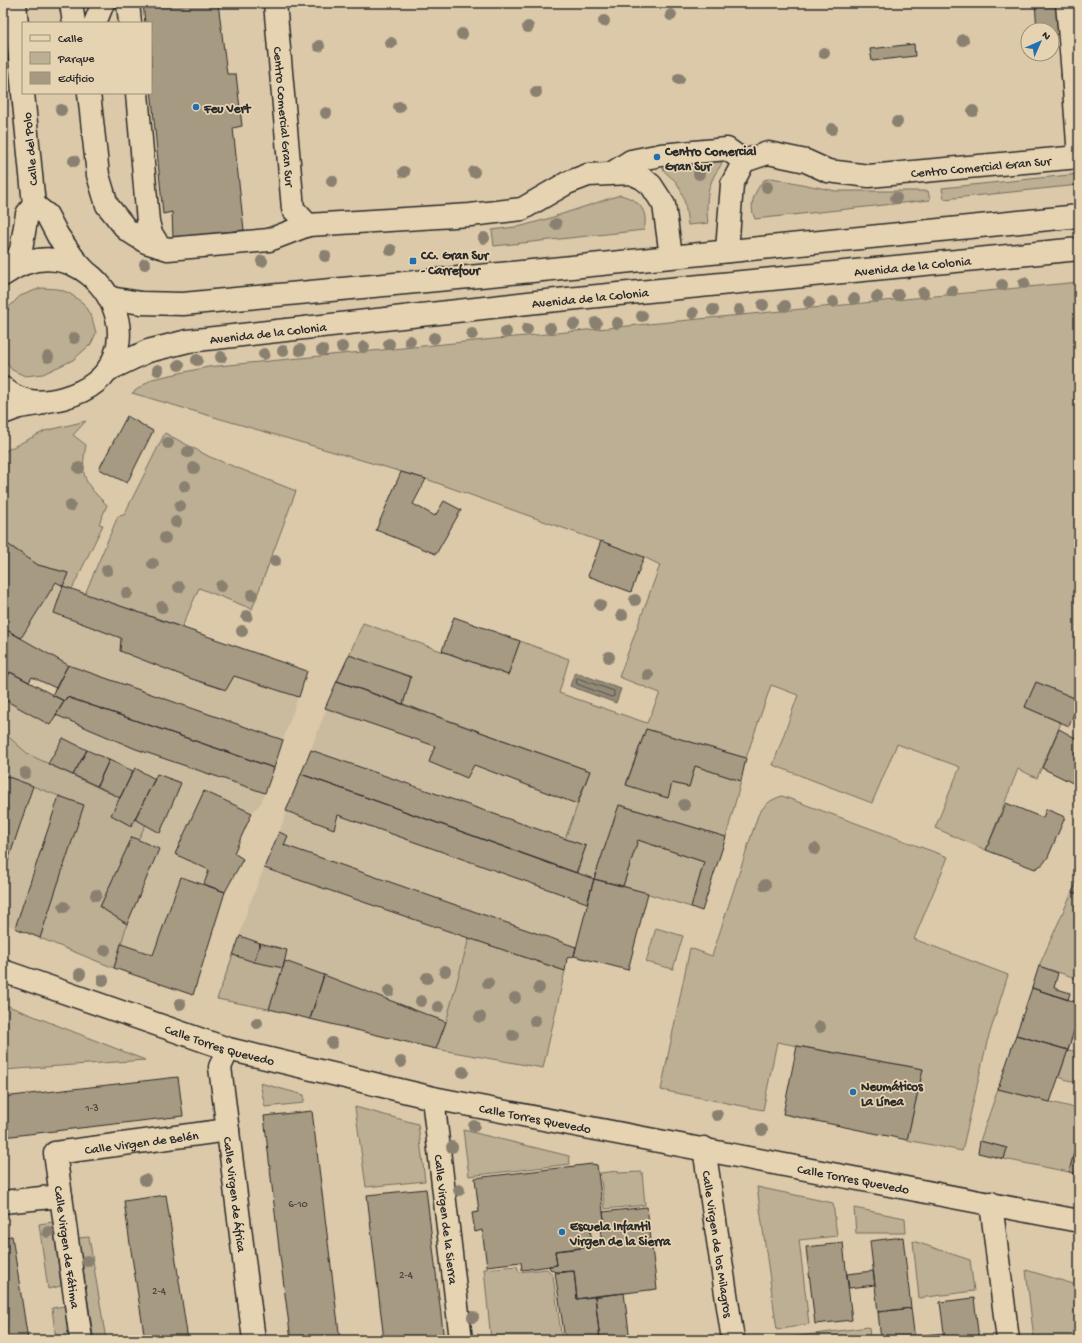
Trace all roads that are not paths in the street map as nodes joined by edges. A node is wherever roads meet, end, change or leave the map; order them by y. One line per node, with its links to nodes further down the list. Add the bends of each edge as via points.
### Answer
1 (15, 3): 11 (street, Calle del Polo)
2 (71, 3): 7 (street)
3 (103, 3): 8 (street)
4 (128, 3): 9 (street)
5 (275, 3): 20 (street, Centro Comercial Gran Sur, via 293,209)
6 (1067, 3): 10 (street)
7 (74, 22)
8 (95, 22)
9 (130, 22)
10 (1076, 70): 15 (street)
11 (22, 81)
12 (23, 94): 18 (street, Calle del Polo)
13 (89, 94): 21 (street, via 98,175 107,205 127,230 146,242)
14 (137, 94): 21 (street, via 148,222)
15 (1079, 157): 16 (street, Centro Comercial Gran Sur, via 869,176 828,171 806,162 768,153)
16 (744, 161): 17 (street, via 727,149 661,155 631,161); 23 (street, via 732,184)
17 (612, 173): 20 (street, via 588,175 567,183 522,209 470,215); 24 (street, via 631,173 642,178 660,196 664,205)
18 (34, 205): 25 (street, Calle del Polo, via 27,214 21,250); 26 (street, Calle del Polo, via 46,215 74,259)
19 (1079, 216): 23 (street)
20 (308, 225): 21 (street, via 269,240 190,248 168,249)
21 (159, 246)
22 (1079, 249): 28 (street, Avenida de la Colonia, via 536,302 188,341 148,350)
23 (727, 251): 24 (street)
24 (671, 256): 27 (street, via 183,304 141,303)
25 (8, 271): 26 (street, via 31,262 49,260 68,263)
26 (85, 271): 27 (street, via 99,282)
27 (110, 298): 28 (street, via 117,316 119,334)
28 (108, 370): 30 (street, via 92,385 69,396)
29 (3, 388): 30 (street, via 25,400)
30 (44, 403): 31 (street, via 19,407)
31 (3, 413)
32 (3, 971): 33 (street, Calle Torres Quevedo)
33 (228, 1050): 34 (street, Calle Torres Quevedo); 35 (street, Calle Virgen de África, via 220,1067)
34 (433, 1098): 36 (street, Calle Torres Quevedo); 44 (street, Calle Virgen de la Sierra)
35 (228, 1130): 37 (street, Calle Virgen de Belén); 43 (street, Calle Virgen de África)
36 (704, 1148): 40 (street, Calle Torres Quevedo); 45 (street, Calle Virgen de los Milagros)
37 (55, 1153): 38 (street, Calle Virgen de Fátima)
38 (61, 1196): 39 (street); 42 (street, Calle Virgen de Fátima)
39 (3, 1202)
40 (991, 1203): 41 (street, Calle Torres Quevedo); 46 (street)
41 (1079, 1221)
42 (81, 1340)
43 (254, 1340)
44 (461, 1340)
45 (733, 1340)
46 (1008, 1340)

